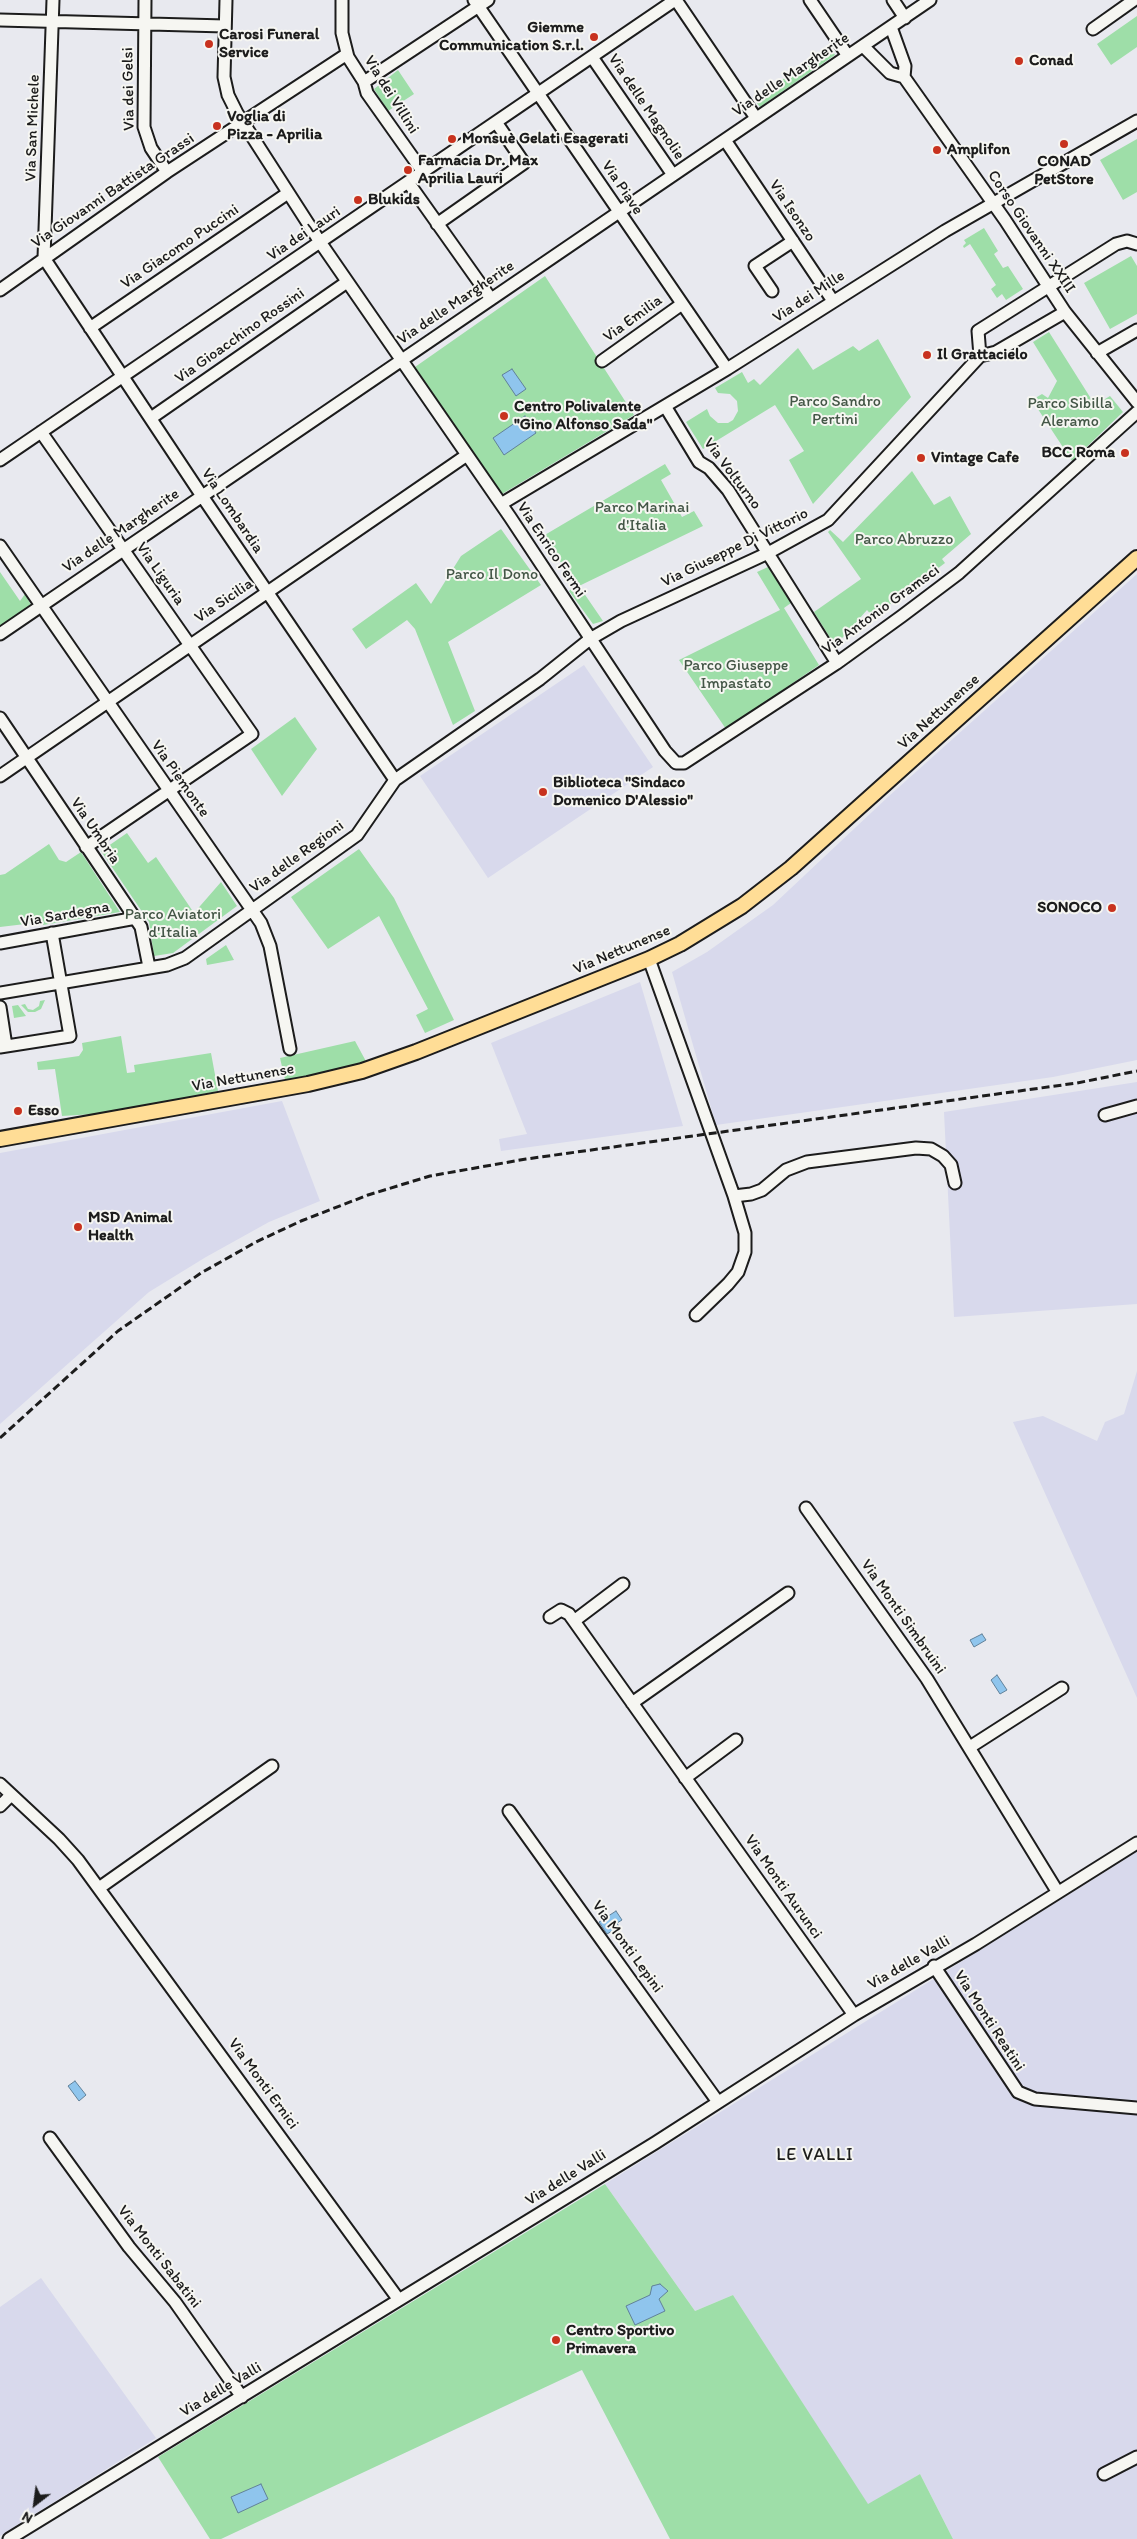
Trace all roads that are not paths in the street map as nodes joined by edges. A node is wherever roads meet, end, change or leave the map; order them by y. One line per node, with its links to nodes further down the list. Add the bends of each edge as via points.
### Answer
1 (53, 0): 13 (street, Via San Michele)
2 (146, 0): 14 (street, Via dei Gelsi)
3 (226, 0): 15 (street, Via Enrico Fermi)
4 (342, 0): 19 (street, Via dei Villini, via 342,33)
5 (676, 0): 21 (street, Via dei Lauri); 25 (street)
6 (810, 0): 20 (street)
7 (893, 0): 11 (street)
8 (930, 0): 11 (street, Via delle Margherite)
9 (1134, 0): 17 (street)
10 (480, 2): 23 (street); 24 (street, Via Piave)
11 (905, 18): 16 (street, Via delle Margherite)
12 (0, 20): 13 (street)
13 (53, 21): 14 (street); 41 (street, Via San Michele)
14 (145, 24): 15 (street); 30 (street, Via dei Gelsi, via 144,127 151,148)
15 (225, 26): 28 (street, Via Enrico Fermi, via 223,67 226,85)
16 (892, 27): 18 (street, Via delle Margherite); 22 (street, via 905,66)
17 (1093, 29)
18 (863, 46): 20 (street, Via delle Margherite); 22 (street, via 890,72)
19 (347, 54): 23 (street, Via dei Villini); 28 (street, Via Giovanni Battista Grassi)
20 (848, 56): 25 (street, Via delle Margherite)
21 (592, 57): 24 (street, Via dei Lauri); 32 (street, Via delle Magnolie)
22 (904, 77): 35 (street, Corso Giovanni XXIII)
23 (364, 82): 31 (street, Via dei Villini, via 367,92)
24 (538, 93): 27 (street, Via dei Lauri); 36 (street, Via Piave)
25 (756, 118): 29 (street, Via delle Margherite)
26 (1137, 120): 35 (street, Via dei Mille)
27 (496, 122): 31 (street, Via dei Lauri); 37 (street, via 524,163)
28 (244, 123): 30 (street, Via Giovanni Battista Grassi); 34 (street, Via Enrico Fermi)
29 (724, 140): 32 (street, Via delle Margherite); 38 (street, Via Isonzo)
30 (167, 172): 41 (street, Via Giovanni Battista Grassi)
31 (423, 172): 33 (street, Via dei Lauri)
32 (673, 175): 36 (street, Via delle Margherite)
33 (408, 182): 37 (street); 39 (street, Via dei Lauri)
34 (288, 193): 39 (street, Via Enrico Fermi); 50 (street, Via Giacomo Puccini)
35 (993, 203): 43 (street, Corso Giovanni XXIII); 47 (street, Via dei Mille)
36 (619, 212): 46 (street, Via delle Margherite); 48 (street, Via Piave)
37 (437, 224): 46 (street)
38 (793, 241): 45 (street, via 755,266); 47 (street, Via Isonzo)
39 (320, 242): 42 (street, Via Enrico Fermi); 57 (street, Via dei Lauri)
40 (1137, 244): 43 (street, via 1116,244)
41 (44, 258): 44 (street, Via Giovanni Battista Grassi); 50 (street, Via Lombardia)
42 (347, 282): 54 (street, Via Enrico Fermi); 61 (street, Via Gioacchino Rossini)
43 (1048, 287): 49 (street, Corso Giovanni XXIII); 53 (street, via 978,331)
44 (0, 290)
45 (772, 291)
46 (491, 299): 54 (street, Via delle Margherite)
47 (833, 301): 56 (street, Via dei Mille)
48 (682, 304): 55 (street, Via Emilia); 56 (street, Via Piave)
49 (1065, 312): 52 (street, Corso Giovanni XXIII); 53 (street, Via Giuseppe Di Vittorio, via 996,352)
50 (90, 328): 57 (street, Via Lombardia)
51 (1137, 330): 52 (street)
52 (1097, 354): 58 (street, Corso Giovanni XXIII)
53 (980, 356): 69 (street, Via Giuseppe Di Vittorio, via 836,512 812,530)
54 (402, 360): 63 (street, Via Enrico Fermi); 65 (street, Via delle Margherite)
55 (602, 361)
56 (727, 369): 59 (street, Via dei Mille)
57 (123, 376): 61 (street, Via Lombardia); 62 (street, Via dei Lauri)
58 (1137, 402)
59 (665, 406): 66 (street, Via dei Mille); 69 (street, Via Volturno, via 699,462 709,468 728,490)
60 (1137, 412): 76 (street, Via Antonio Gramsci, via 959,573)
61 (151, 418): 65 (street, Via Lombardia)
62 (42, 432): 64 (street, Via dei Lauri); 68 (street, Via Liguria)
63 (467, 455): 66 (street, Via Enrico Fermi); 71 (street, Via Sicilia)
64 (0, 460)
65 (202, 496): 68 (street, Via delle Margherite); 71 (street, Via Lombardia)
66 (501, 504): 74 (street, Via Enrico Fermi)
67 (0, 546): 72 (street, Via Piemonte)
68 (123, 549): 72 (street, Via delle Margherite); 75 (street, Via Liguria)
69 (768, 553): 74 (street, Via Giuseppe Di Vittorio, via 621,621); 76 (street, Via Volturno)
70 (1137, 558): 89 (main road, Via Nettunense, via 760,893 708,929)
71 (266, 592): 75 (street, Via Sicilia); 82 (street, Via Lombardia)
72 (41, 606): 73 (street, Via delle Margherite); 77 (street, Via Piemonte)
73 (0, 634)
74 (590, 639): 80 (street, Via Enrico Fermi); 82 (street, Via delle Regioni, via 540,679)
75 (189, 644): 77 (street, Via Sicilia); 83 (street, Via Liguria, via 252,734)
76 (837, 663): 80 (street, Via Antonio Gramsci, via 684,763)
77 (107, 701): 79 (street, Via Sicilia); 83 (street, Via Piemonte)
78 (0, 718): 79 (street, Via Umbria)
79 (26, 758): 81 (street, Via Sicilia); 84 (street, Via Umbria)
80 (671, 759)
81 (0, 776)
82 (395, 780): 85 (street, Via delle Regioni, via 357,835)
83 (168, 790): 84 (street); 85 (street, Via Piemonte)
84 (86, 847): 86 (street, Via Umbria)
85 (252, 910): 90 (street, Via delle Regioni, via 185,958); 95 (street, Via Piemonte, via 269,942)
86 (136, 918): 87 (street, Via Sardegna); 90 (street, Via Umbria, via 141,927)
87 (52, 933): 88 (street, Via Sardegna); 91 (street)
88 (0, 943)
89 (649, 959): 98 (main road, Via Nettunense, via 416,1052 362,1070 308,1084); 100 (street)
90 (149, 968): 91 (street, Via delle Regioni)
91 (62, 982): 92 (street, Via delle Regioni); 94 (street, via 70,1036)
92 (0, 992)
93 (0, 1007): 94 (street)
94 (3, 1047)
95 (290, 1048)
96 (1137, 1106): 97 (street)
97 (1105, 1115)
98 (0, 1139)
99 (955, 1183): 100 (street, via 951,1165 943,1156 931,1149 916,1148 807,1162 786,1170 759,1192)
100 (734, 1196): 101 (street, via 745,1233 742,1263 728,1284)
101 (696, 1315)
102 (806, 1508): 110 (street, Via Monti Simbruini, via 914,1660)
103 (623, 1584): 106 (street)
104 (788, 1593): 108 (street)
105 (550, 1617): 106 (street, via 562,1610)
106 (574, 1621): 108 (street, Via Monti Aurunci)
107 (1062, 1688): 110 (street)
108 (632, 1703): 112 (street, Via Monti Aurunci)
109 (736, 1740): 112 (street)
110 (970, 1748): 119 (street, Via Monti Simbruini)
111 (272, 1766): 118 (street)
112 (685, 1778): 121 (street, Via Monti Aurunci)
113 (0, 1784): 114 (street, Via Monti Ernici)
114 (11, 1796): 115 (street); 118 (street, Via Monti Ernici, via 59,1839)
115 (0, 1806)
116 (509, 1811): 122 (street, Via Monti Lepini)
117 (1137, 1843): 119 (street, Via delle Valli)
118 (99, 1888): 125 (street, Via Monti Ernici)
119 (1057, 1892): 120 (street, Via delle Valli, via 976,1944)
120 (934, 1966): 121 (street, Via delle Valli); 123 (street, Via Monti Reatini, via 1018,2092 1035,2099)
121 (854, 2015): 122 (street, Via delle Valli)
122 (718, 2102): 125 (street, Via delle Valli)
123 (1137, 2108)
124 (50, 2138): 126 (street, Via Monti Sabatini, via 129,2247 175,2302)
125 (399, 2300): 126 (street, Via delle Valli)
126 (242, 2397): 129 (street, Via delle Valli)
127 (1137, 2456): 128 (street)
128 (1104, 2474)
129 (10, 2539)

